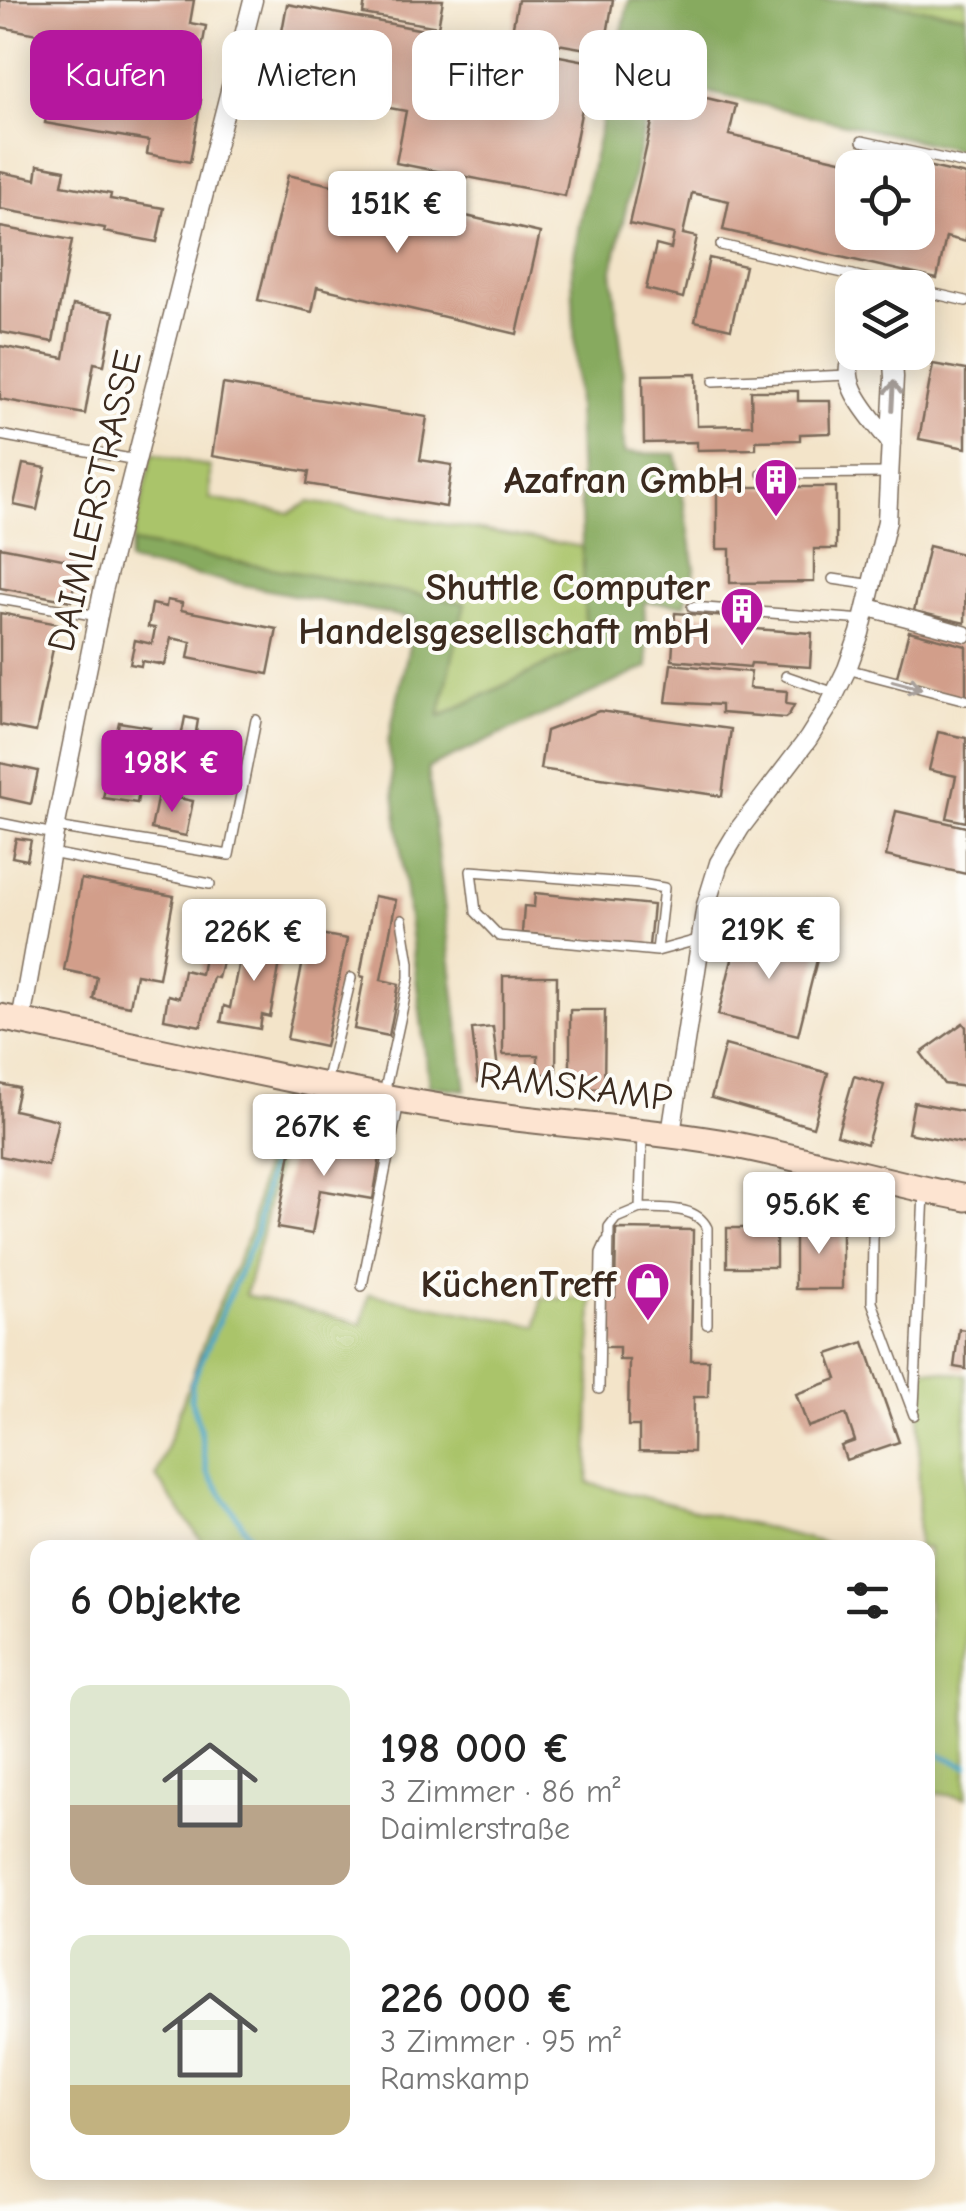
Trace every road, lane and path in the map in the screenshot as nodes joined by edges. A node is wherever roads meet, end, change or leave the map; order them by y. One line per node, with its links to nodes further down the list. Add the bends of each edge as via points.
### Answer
1 (253, 0): 14 (street, DAIMLERSTRASSE)
2 (862, 141): 3 (lane)
3 (966, 164)
4 (721, 245): 5 (lane)
5 (835, 271)
6 (935, 294): 7 (lane)
7 (966, 301)
8 (849, 370): 10 (street)
9 (894, 370): 13 (street, one-way to 9)
10 (848, 375): 11 (lane); 13 (street)
11 (714, 381)
12 (0, 435): 14 (lane)
13 (892, 443): 15 (street)
14 (136, 460): 21 (street, DAIMLERSTRASSE)
15 (891, 472): 16 (lane); 19 (street)
16 (762, 474)
17 (833, 579): 19 (lane)
18 (0, 598): 21 (lane)
19 (868, 605): 20 (lane); 22 (lane); 23 (street)
20 (692, 608)
21 (98, 616): 29 (street, DAIMLERSTRASSE)
22 (966, 634)
23 (847, 669): 25 (street); 26 (lane, one-way to 26)
24 (786, 676): 25 (lane)
25 (836, 692): 32 (street, via 719,863)
26 (966, 700)
27 (256, 720): 29 (lane, via 228,855)
28 (0, 823): 29 (lane)
29 (54, 838): 30 (lane); 35 (street, DAIMLERSTRASSE)
30 (210, 884)
31 (402, 920): 37 (lane, via 409,978)
32 (701, 938): 33 (lane); 39 (street)
33 (657, 951): 33 (lane, via 498,936 476,912 471,871 664,888)
34 (351, 978): 36 (lane)
35 (11, 1019): 36 (street, RAMSKAMP)
36 (325, 1086): 37 (street, RAMSKAMP)
37 (392, 1098): 38 (street, RAMSKAMP); 45 (lane)
38 (642, 1132): 39 (street, RAMSKAMP); 43 (lane)
39 (671, 1134): 40 (street, RAMSKAMP)
40 (874, 1177): 41 (street, RAMSKAMP); 41 (lane, via 872,1302 914,1415)
41 (924, 1190): 42 (street, RAMSKAMP)
42 (966, 1198)
43 (640, 1208): 44 (lane, via 612,1221); 47 (lane, via 704,1220)
44 (609, 1236): 46 (lane); 48 (lane, via 601,1254)
45 (362, 1286)
46 (608, 1292)
47 (707, 1324)
48 (599, 1390)

